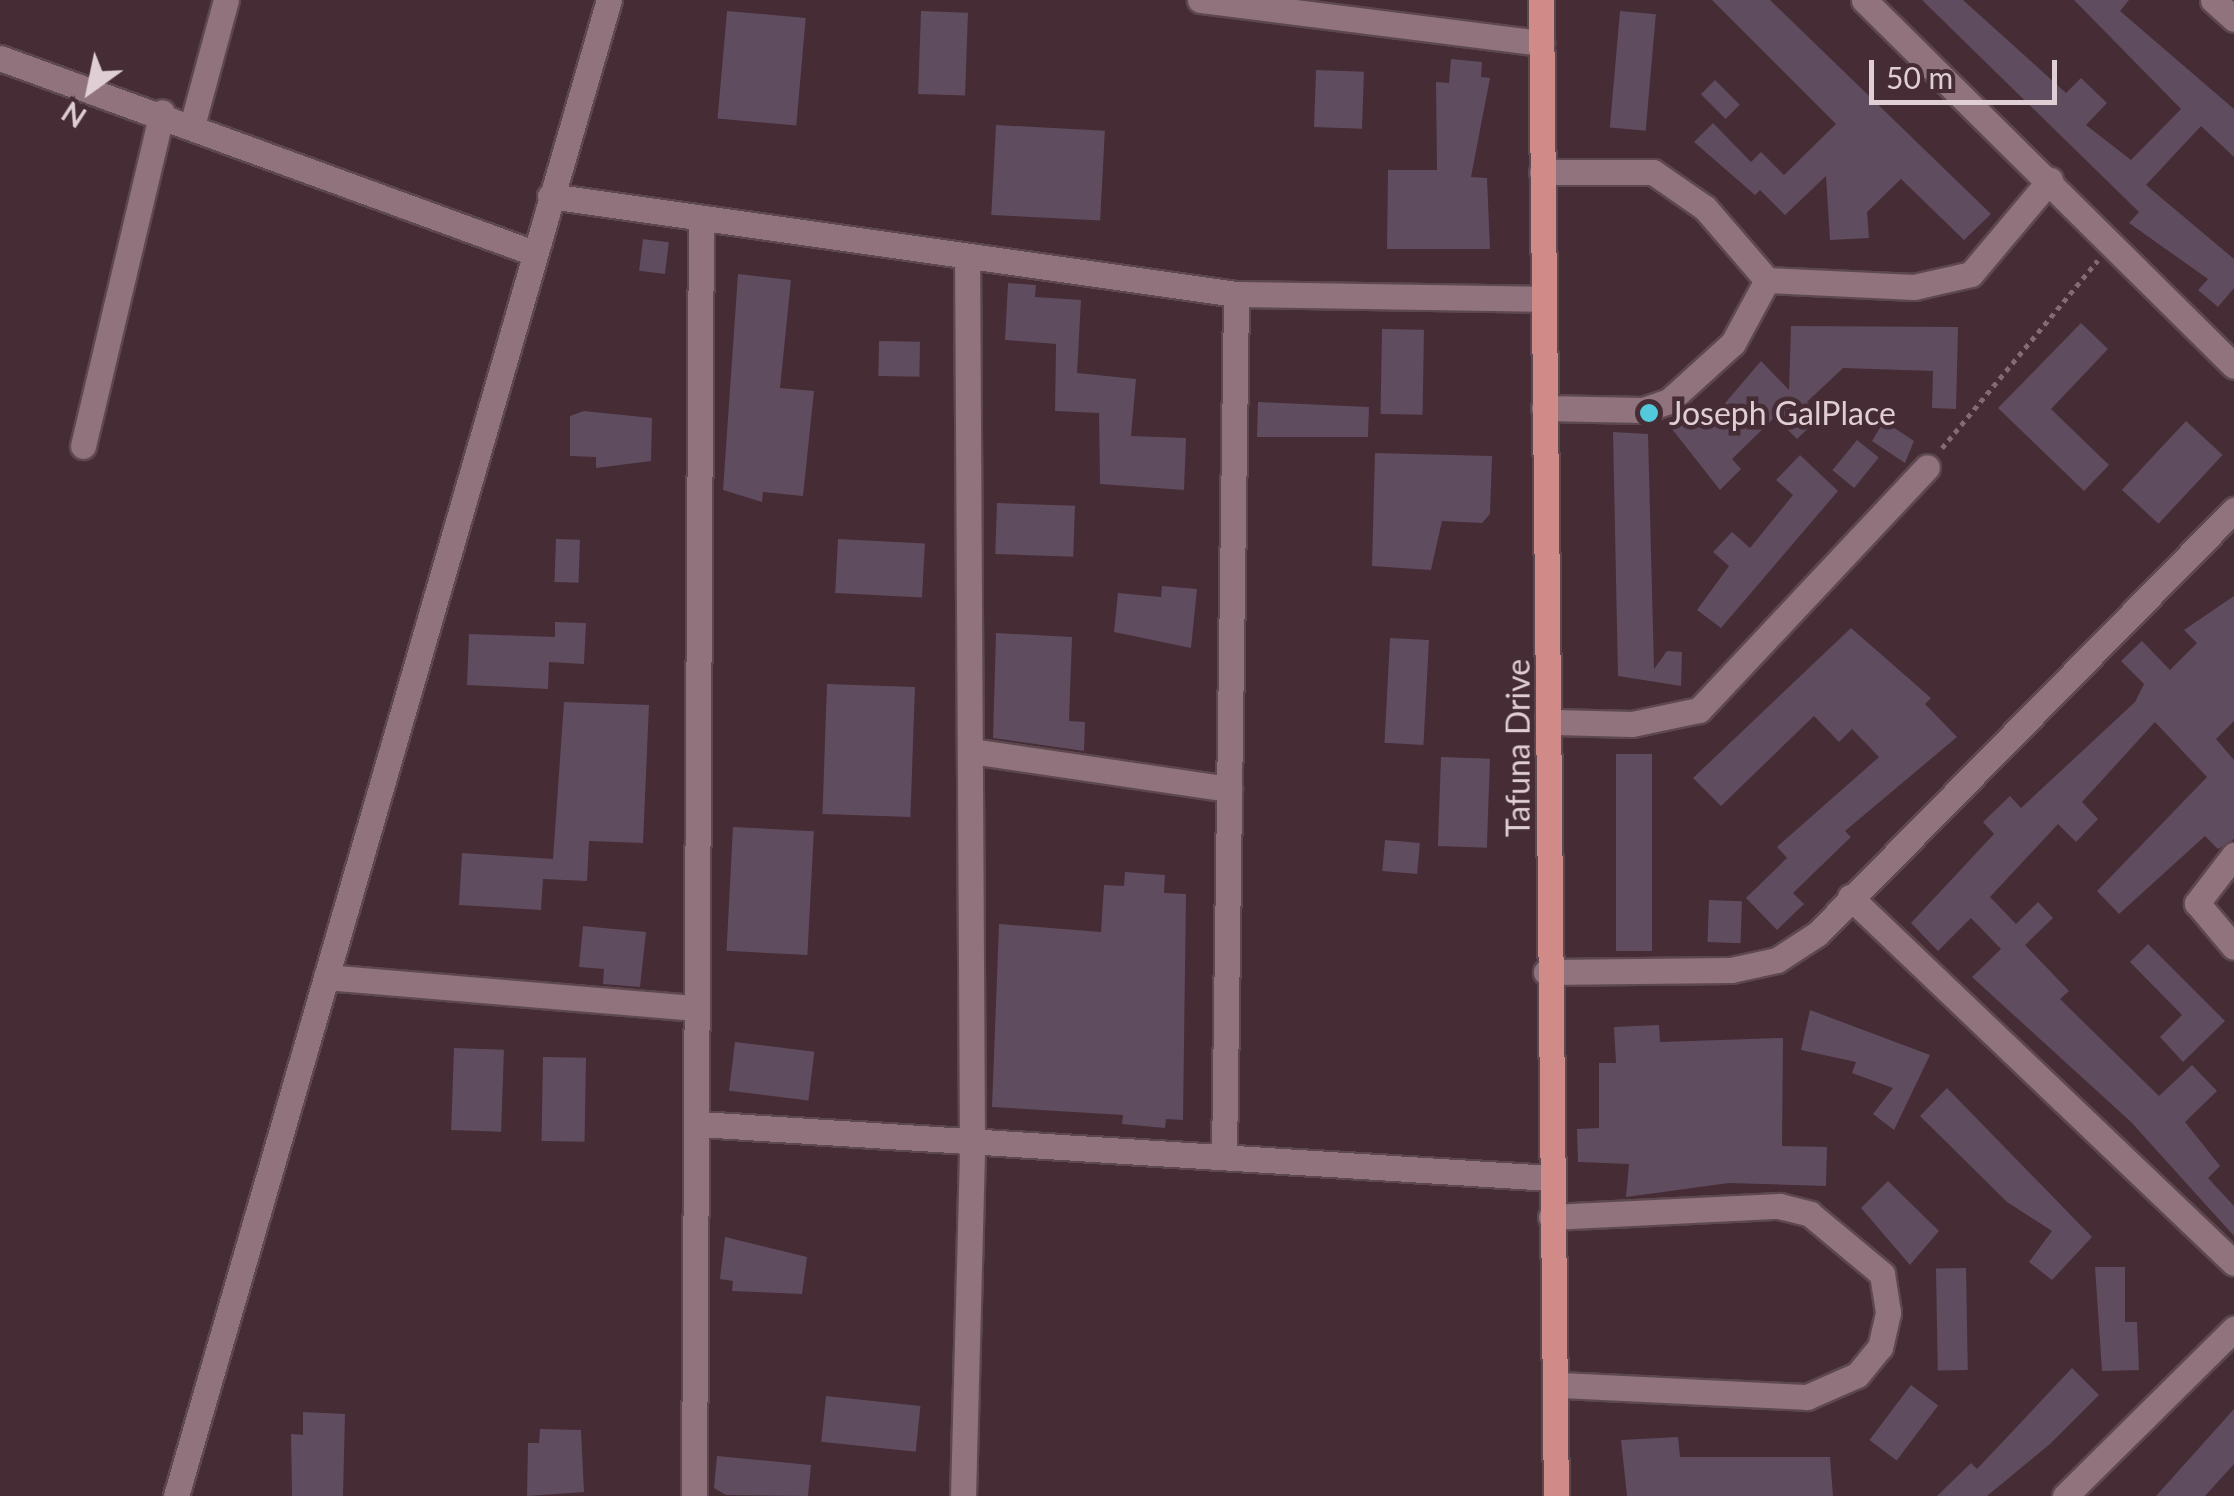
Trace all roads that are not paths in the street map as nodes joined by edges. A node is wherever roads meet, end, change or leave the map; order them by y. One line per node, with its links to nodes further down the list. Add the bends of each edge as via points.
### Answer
1 (226, 0): 11 (street)
2 (609, 0): 14 (street)
3 (1200, 0): 8 (street)
4 (1540, 0): 8 (main road, Tafuna Drive)
5 (1864, 0): 13 (street)
6 (2213, 0): 7 (street)
7 (2234, 19)
8 (1541, 43): 12 (main road, Tafuna Drive)
9 (0, 58): 10 (street)
10 (162, 112): 11 (street); 23 (street)
11 (193, 122): 16 (street)
12 (1542, 172): 18 (street, via 1653,172 1680,185); 20 (main road, Tafuna Drive)
13 (2050, 180): 18 (street, via 1971,274 1914,287); 21 (street)
14 (550, 196): 15 (street); 16 (street)
15 (701, 221): 17 (street); 34 (street)
16 (534, 252): 33 (street)
17 (967, 256): 19 (street, via 1030,258); 27 (street)
18 (1767, 280): 22 (street, via 1734,343 1669,401 1643,410)
19 (1236, 294): 20 (street); 28 (street)
20 (1542, 299): 22 (main road, Tafuna Drive)
21 (2230, 352)
22 (1544, 408): 26 (main road, Tafuna Drive)
23 (83, 446)
24 (1927, 467): 26 (street, via 1699,710 1632,724)
25 (2234, 510): 30 (street)
26 (1554, 722): 32 (main road, Tafuna Drive)
27 (971, 751): 28 (street); 36 (street)
28 (1228, 789): 37 (street)
29 (2234, 855): 31 (street, via 2197,904)
30 (1850, 897): 32 (street, via 1777,960 1730,970); 40 (street)
31 (2234, 947)
32 (1546, 972): 38 (main road, Tafuna Drive)
33 (326, 976): 34 (street); 43 (street)
34 (696, 1008): 35 (street)
35 (699, 1124): 36 (street); 44 (street)
36 (972, 1142): 37 (street); 45 (street)
37 (1224, 1158): 38 (street)
38 (1550, 1178): 39 (main road, Tafuna Drive)
39 (1551, 1217): 42 (main road, Tafuna Drive); 42 (street, via 1779,1206 1810,1214 1882,1274 1888,1313 1880,1347 1857,1375 1807,1397)
40 (2234, 1263)
41 (2234, 1328): 47 (street)
42 (1558, 1385): 46 (main road, Tafuna Drive)
43 (176, 1496)
44 (694, 1496)
45 (964, 1496)
46 (1556, 1496)
47 (2064, 1496)

